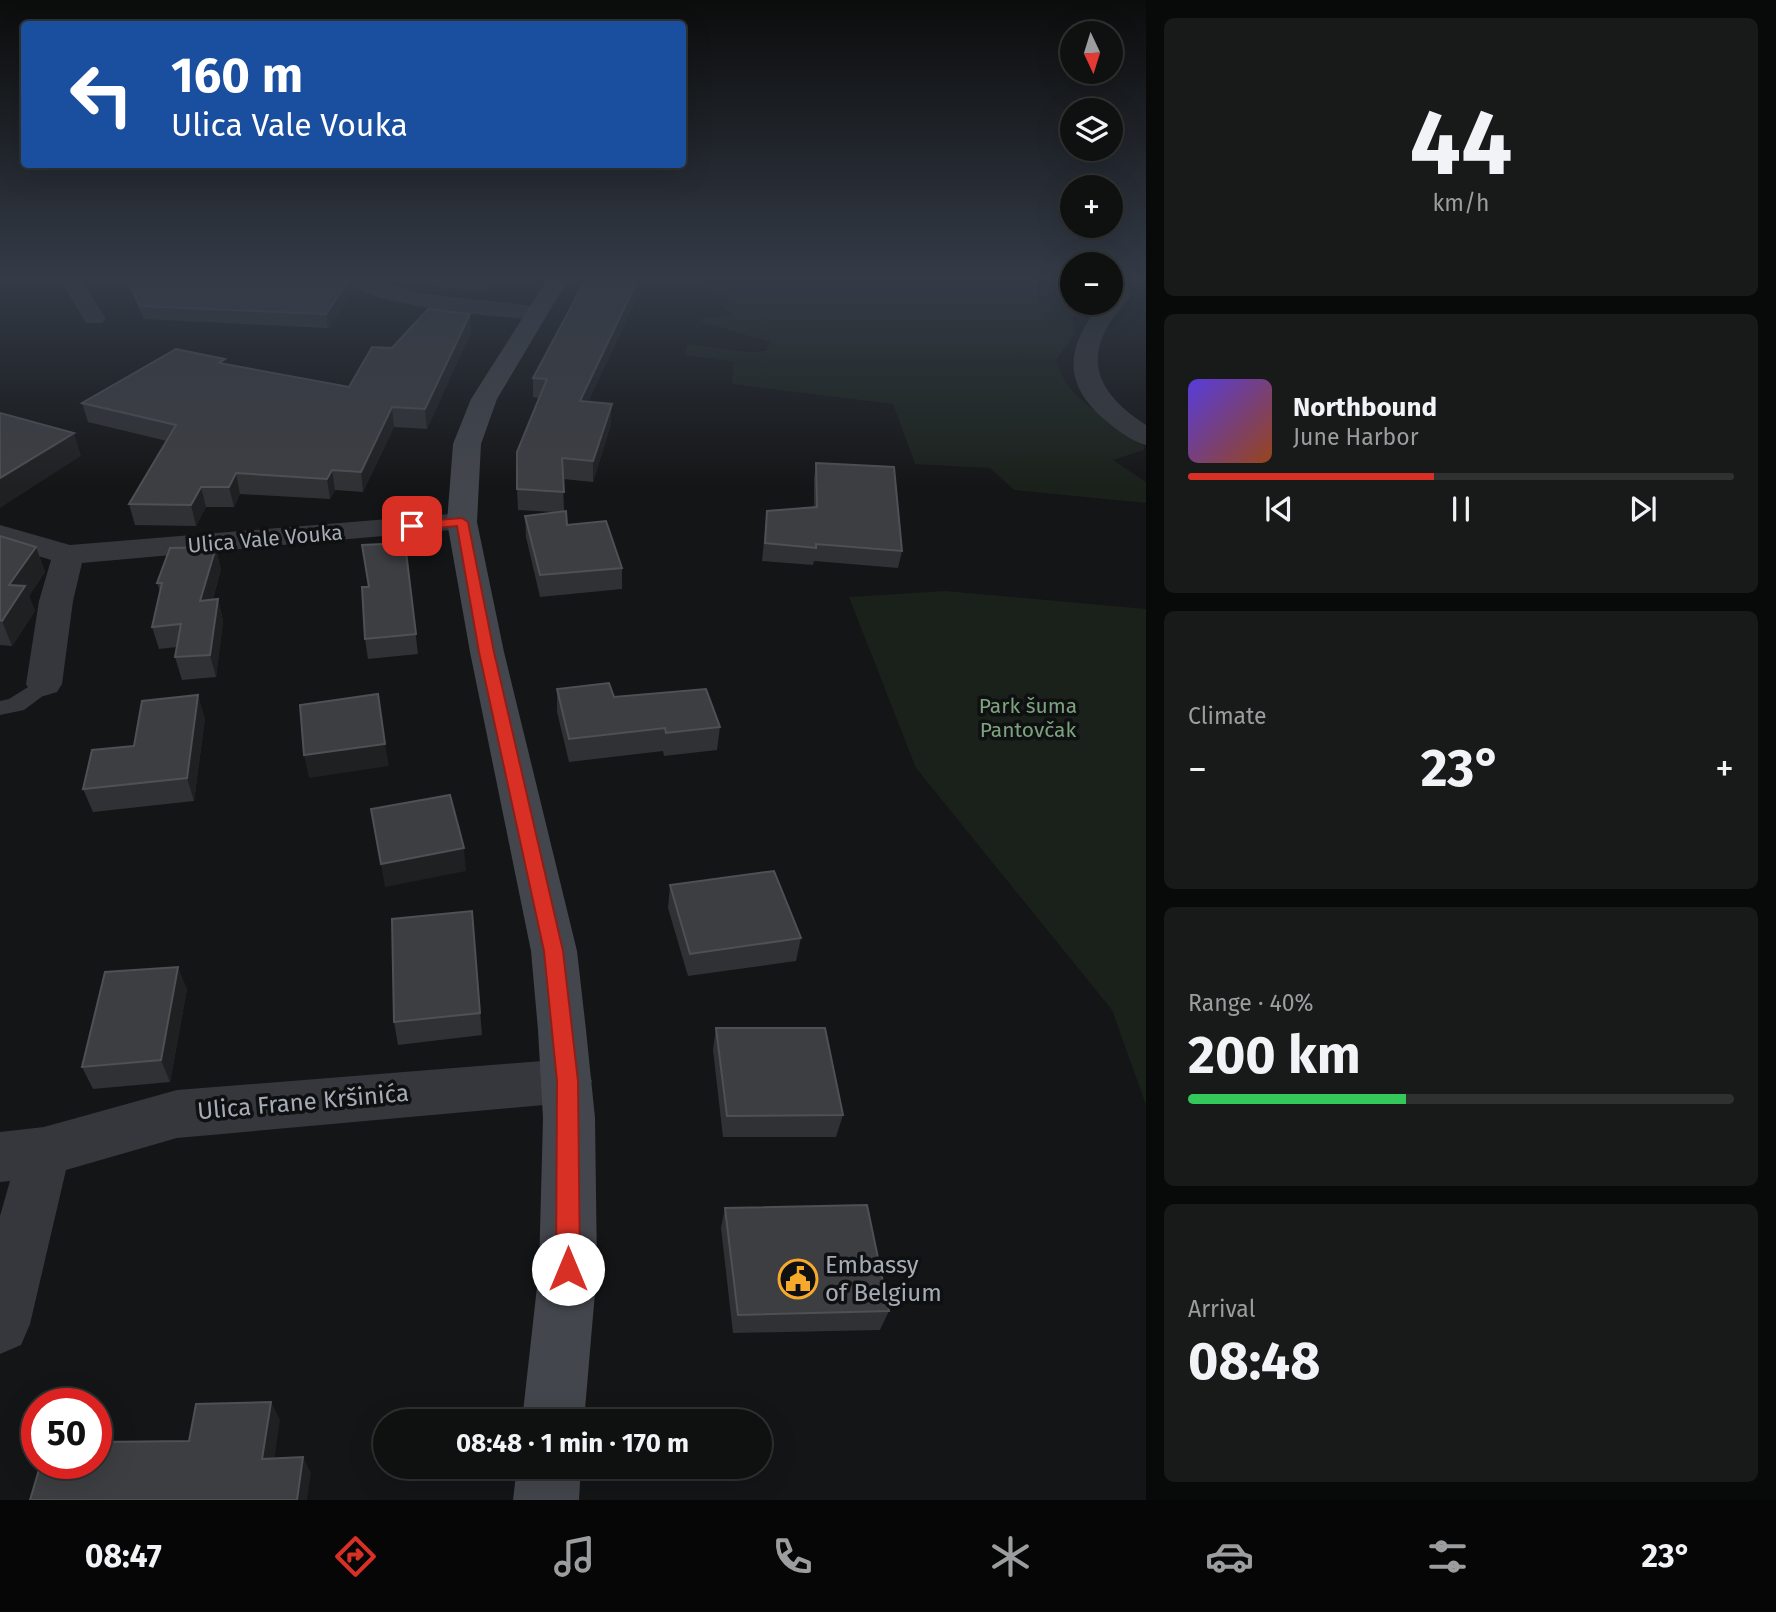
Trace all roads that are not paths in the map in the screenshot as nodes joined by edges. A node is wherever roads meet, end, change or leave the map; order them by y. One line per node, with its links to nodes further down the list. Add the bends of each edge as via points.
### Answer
1 (513, 348): 4 (main road, via 484,398 467,444)
2 (1089, 348): 3 (street, via 1084,368 1090,391 1112,415)
3 (1146, 437)
4 (462, 522): 6 (street, Ulica Vale Vouka); 9 (main road, via 554,951)
5 (0, 534): 6 (street, Ulica Vale Vouka)
6 (68, 555): 7 (street)
7 (44, 684): 8 (lane, via 16,705)
8 (0, 708)
9 (568, 1081): 10 (street, Ulica Frane Kršinića, via 177,1114); 12 (main road, via 568,1269)
10 (22, 1155): 11 (street, Ulica Frane Kršinića)
11 (0, 1324)
12 (554, 1409)
13 (548, 1479): 14 (main road)
14 (546, 1500)

